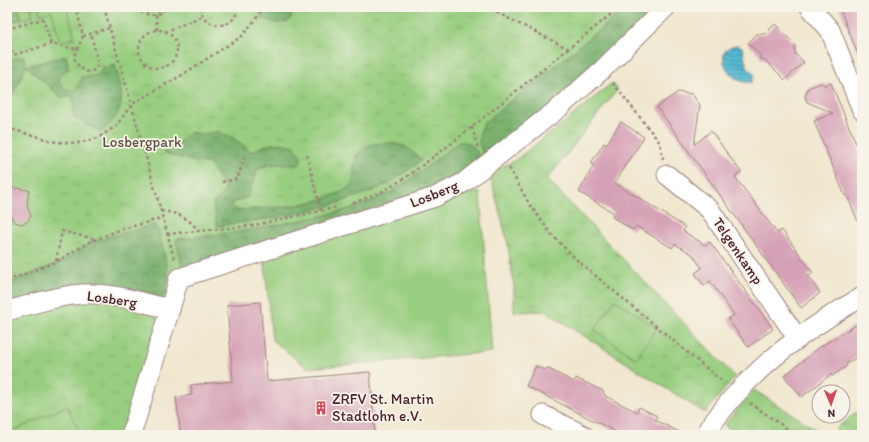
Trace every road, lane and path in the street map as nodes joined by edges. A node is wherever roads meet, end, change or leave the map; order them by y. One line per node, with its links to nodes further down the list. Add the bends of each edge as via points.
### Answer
1 (76, 7): 20 (path)
2 (104, 7): 14 (path)
3 (136, 7): 12 (path, via 147,15)
4 (167, 7): 12 (path)
5 (200, 7): 13 (path)
6 (238, 7): 13 (path, via 232,21 222,26 210,23)
7 (263, 7): 25 (path, via 242,36)
8 (486, 7): 23 (path)
9 (620, 7): 23 (path)
10 (666, 7): 24 (street, Losberg)
11 (810, 7): 26 (street, via 830,30)
12 (156, 14): 16 (path)
13 (202, 16): 17 (path)
14 (110, 28): 19 (path); 25 (path)
15 (7, 29): 21 (path, via 43,19)
16 (157, 30): 17 (path); 17 (path, via 145,34 139,45 143,62 154,68 166,67 175,58 177,45)
17 (165, 32)
18 (7, 33): 21 (path, via 13,55)
19 (91, 33): 20 (path); 22 (path, via 97,59 96,69 84,72 79,68 74,58)
20 (83, 36): 22 (path)
21 (51, 44): 22 (path)
22 (77, 49)
23 (569, 49): 27 (path)
24 (602, 70): 31 (street, Losberg); 32 (path, via 660,142)
25 (132, 104): 28 (path, via 111,130 88,141 56,142); 36 (path)
26 (862, 110)
27 (472, 127): 31 (path, via 475,142); 34 (path, via 405,178 381,192)
28 (7, 128)
29 (246, 154): 33 (path, via 237,179)
30 (307, 155): 37 (path)
31 (493, 160): 43 (street, Losberg, via 463,183 435,196); 49 (path, via 552,235 579,262)
32 (667, 175): 48 (street, Telgenkamp, via 710,210)
33 (222, 182)
34 (348, 204)
35 (341, 206): 37 (path)
36 (161, 211): 38 (path); 39 (path, via 181,216)
37 (320, 212): 39 (path, via 251,226)
38 (163, 218): 40 (path); 41 (path)
39 (198, 231): 40 (path)
40 (167, 234): 43 (path)
41 (95, 240): 42 (path); 42 (path, via 62,231)
42 (56, 262): 44 (path)
43 (179, 278): 46 (street)
44 (7, 281)
45 (862, 297): 48 (street, via 835,312)
46 (170, 309): 47 (street, Losberg, via 84,294 44,300); 51 (street)
47 (7, 311)
48 (798, 339): 49 (street)
49 (735, 393): 53 (street); 54 (path)
50 (543, 415): 52 (street)
51 (131, 435)
52 (582, 435)
53 (706, 435)
54 (796, 435)

